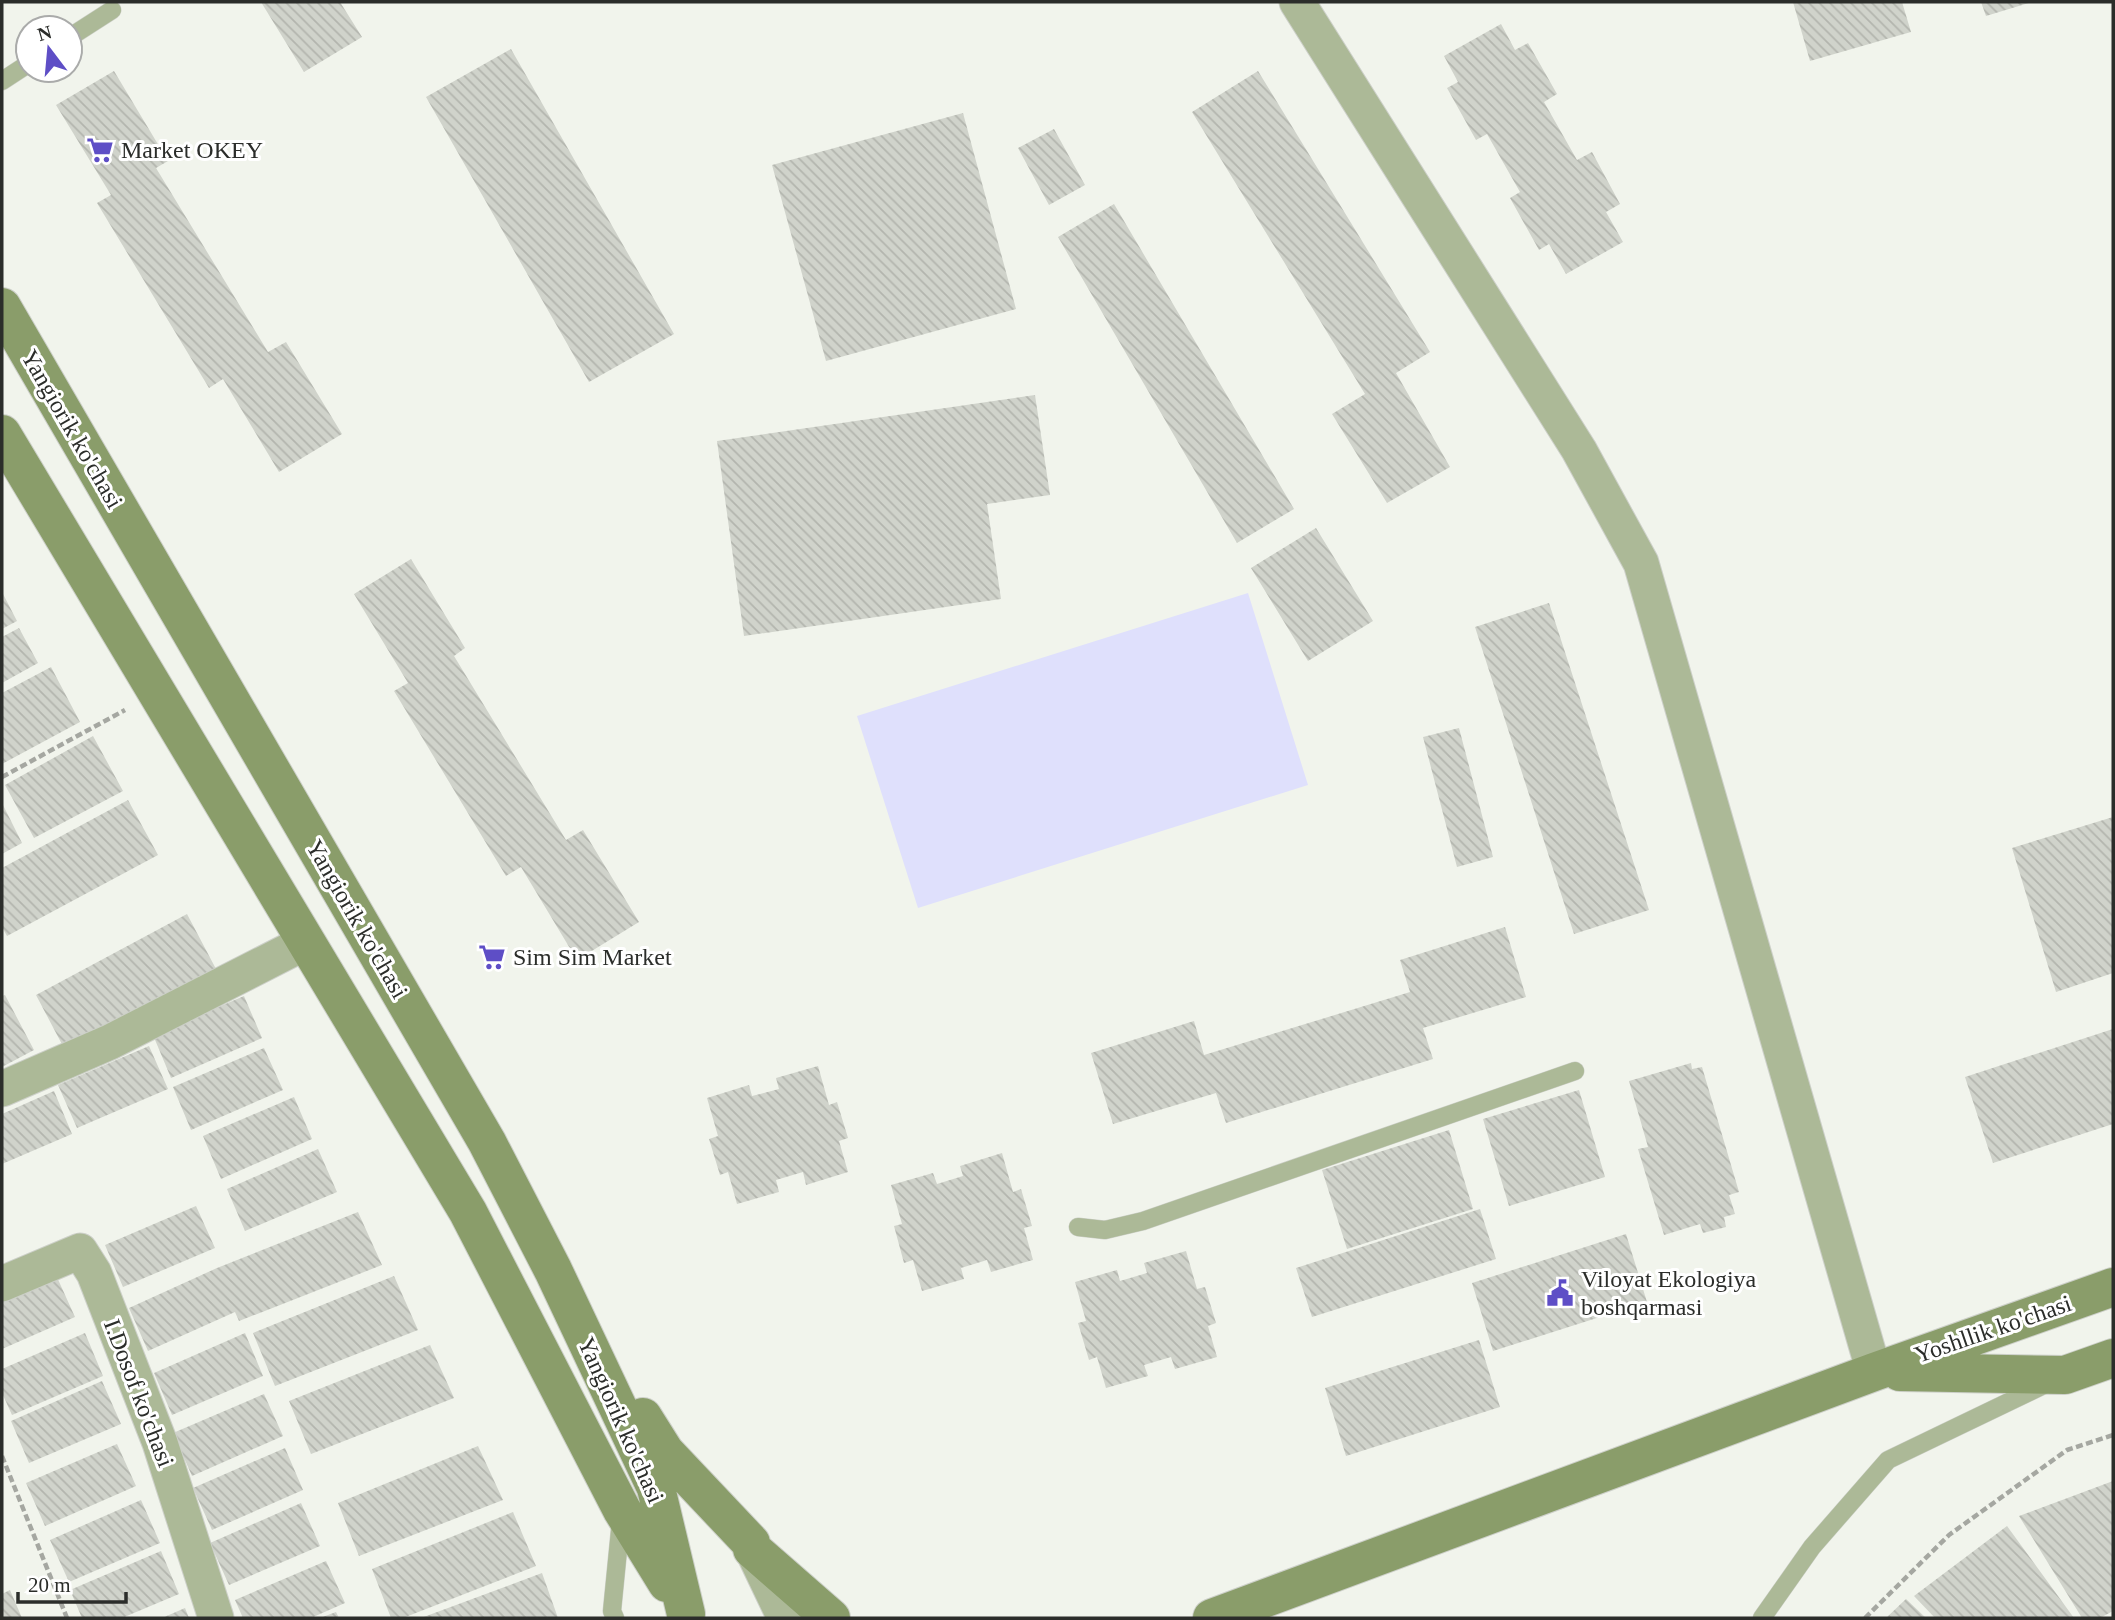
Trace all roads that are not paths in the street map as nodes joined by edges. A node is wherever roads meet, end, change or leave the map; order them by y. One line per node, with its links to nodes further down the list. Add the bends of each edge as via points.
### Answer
1 (1297, 2): 16 (street, via 1579,450 1641,563)
2 (112, 10): 3 (lane)
3 (84, 28)
4 (2, 307): 6 (main road, Yangiorik ko'chasi)
5 (2, 434): 7 (main road, Yangiorik ko'chasi)
6 (190, 633): 7 (main road); 12 (main road, Yangiorik ko'chasi, via 487,1142)
7 (148, 679): 8 (main road, Yangiorik ko'chasi)
8 (306, 942): 10 (street, via 110,1042); 18 (main road, Yangiorik ko'chasi, via 467,1212)
9 (1575, 1071): 11 (lane, via 1143,1221 1105,1230)
10 (2, 1089)
11 (1078, 1227)
12 (553, 1270): 19 (main road, via 665,1452); 20 (main road, Yangiorik ko'chasi, via 656,1488)
13 (2, 1284): 21 (street, I.Dosof ko'chasi, via 80,1251 94,1273 160,1443)
14 (2113, 1287): 16 (main road, Yoshllik ko'chasi)
15 (2113, 1358): 17 (main road)
16 (1874, 1372): 17 (main road); 25 (main road, Yoshllik ko'chasi)
17 (2065, 1374): 26 (lane, via 1888,1460 1812,1547)
18 (622, 1510): 20 (main road, Yangiorik ko'chasi); 22 (lane)
19 (752, 1549): 23 (street); 24 (main road)
20 (687, 1616)
21 (216, 1618)
22 (615, 1618)
23 (785, 1618)
24 (831, 1618)
25 (1212, 1618)
26 (1762, 1618)

